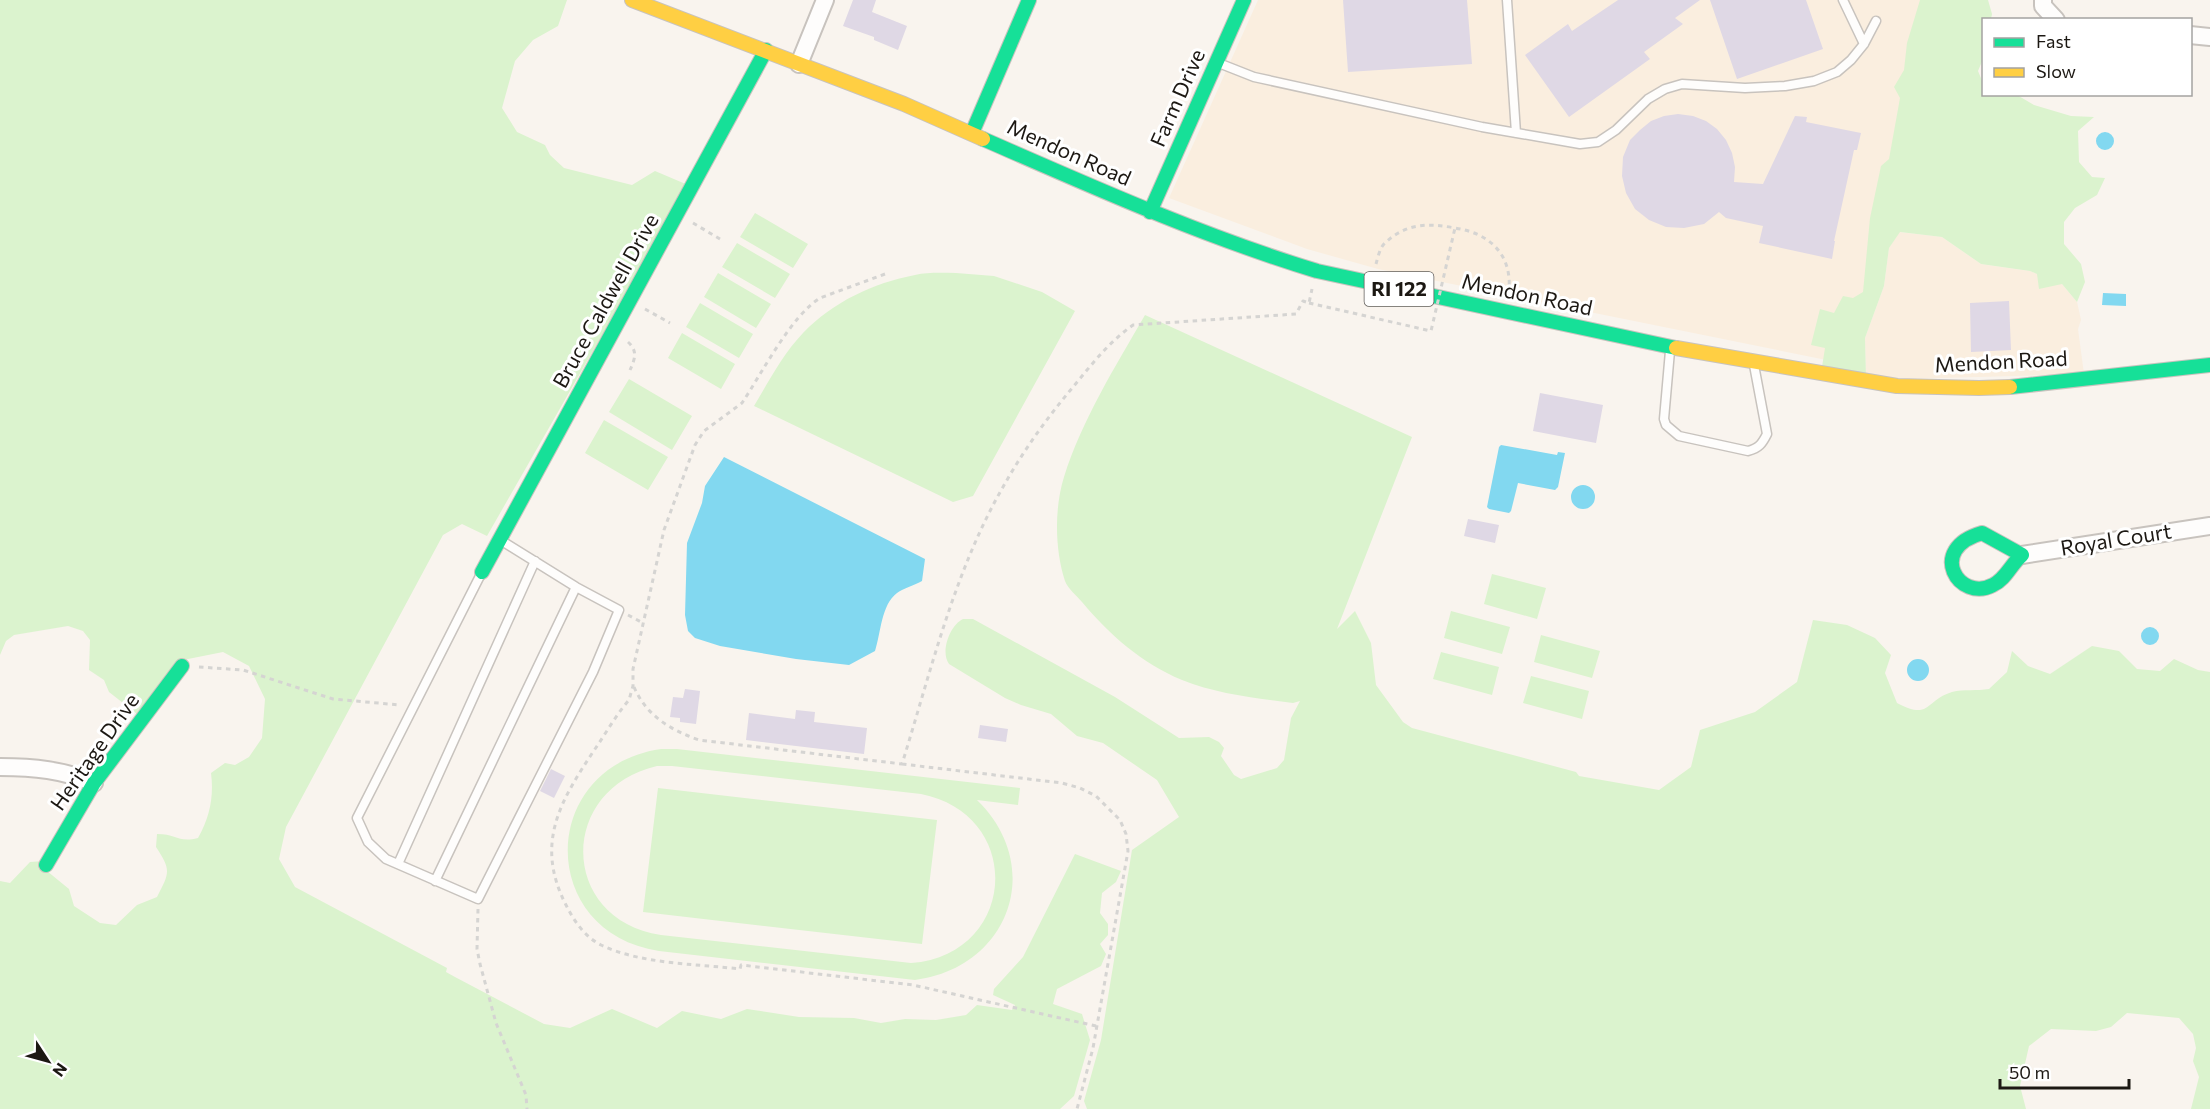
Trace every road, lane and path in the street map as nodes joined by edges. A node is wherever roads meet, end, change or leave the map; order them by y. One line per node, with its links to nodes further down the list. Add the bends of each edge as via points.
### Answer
1 (632, 0): 13 (main road, Mendon Road / RI 122)
2 (825, 0): 15 (street)
3 (1029, 0): 16 (main road)
4 (1244, 0): 14 (main road, Farm Drive)
5 (1508, 0): 17 (lane)
6 (1843, 0): 12 (lane)
7 (2043, 0): 8 (street, via 2043,6)
8 (2054, 18)
9 (1876, 21): 12 (lane)
10 (2192, 35): 11 (street)
11 (2210, 37)
12 (1864, 44): 17 (lane, via 1837,72 1814,81 1745,88 1682,84 1665,88 1598,142 1580,144)
13 (766, 50): 15 (main road, Mendon Road / RI 122); 35 (main road, Bruce Caldwell Drive)
14 (1216, 62): 17 (lane, via 1254,77); 18 (main road, Farm Drive)
15 (799, 64): 16 (main road, Mendon Road / RI 122)
16 (972, 133): 18 (main road, Mendon Road / RI 122)
17 (1516, 133)
18 (1150, 212): 30 (main road, Mendon Road / RI 122, via 1317,271)
19 (692, 222): 21 (path)
20 (1455, 228): 22 (path, via 1416,225 1399,233 1383,244); 25 (path, via 1469,230 1496,247 1508,270); 26 (path, bridge, via 1431,331)
21 (720, 239)
22 (1373, 271)
23 (885, 274): 41 (path, via 812,303 799,316 738,408 698,438 664,530 633,669)
24 (1313, 286): 26 (path)
25 (1508, 293)
26 (1309, 303): 43 (path, via 1303,301 1296,314 1133,325 1114,339 1047,418 1002,487 953,598)
27 (643, 308): 28 (path)
28 (670, 323)
29 (625, 340): 33 (path, via 635,351)
30 (1671, 346): 31 (main road, Mendon Road / RI 122); 31 (lane, via 1666,424 1679,436 1748,451 1762,443 1767,434)
31 (1753, 361): 32 (main road, Mendon Road / RI 122, via 1897,386 1970,388)
32 (2210, 365)
33 (630, 370)
34 (2210, 526): 36 (street, Royal Court)
35 (500, 539): 37 (lane); 38 (main road, Bruce Caldwell Drive)
36 (2022, 555): 36 (main road, via 1991,535 1972,534 1956,545 1951,563 1958,580 1982,590 1999,582)
37 (535, 561): 39 (lane); 46 (lane)
38 (482, 572): 42 (lane)
39 (576, 587): 48 (lane); 49 (lane, via 619,610 593,672)
40 (182, 666): 42 (path, via 243,670 333,699); 45 (main road, Heritage Drive)
41 (633, 686): 43 (path, via 646,708 664,724 699,740); 50 (path, via 629,700 567,792 553,831 558,886 571,916 590,938 614,951 640,958 740,969 741,964 913,984)
42 (414, 707): 46 (lane, via 357,818 368,842 386,859)
43 (902, 764): 50 (path, via 1062,783 1096,796 1120,819 1128,851)
44 (0, 767): 45 (street, via 46,768)
45 (94, 783): 47 (main road, Heritage Drive)
46 (398, 864): 48 (lane)
47 (46, 865)
48 (435, 881): 49 (lane)
49 (478, 899): 51 (path, via 480,964 496,1023 526,1095)
50 (1096, 1026): 52 (path)
51 (527, 1109)
52 (1077, 1109)

